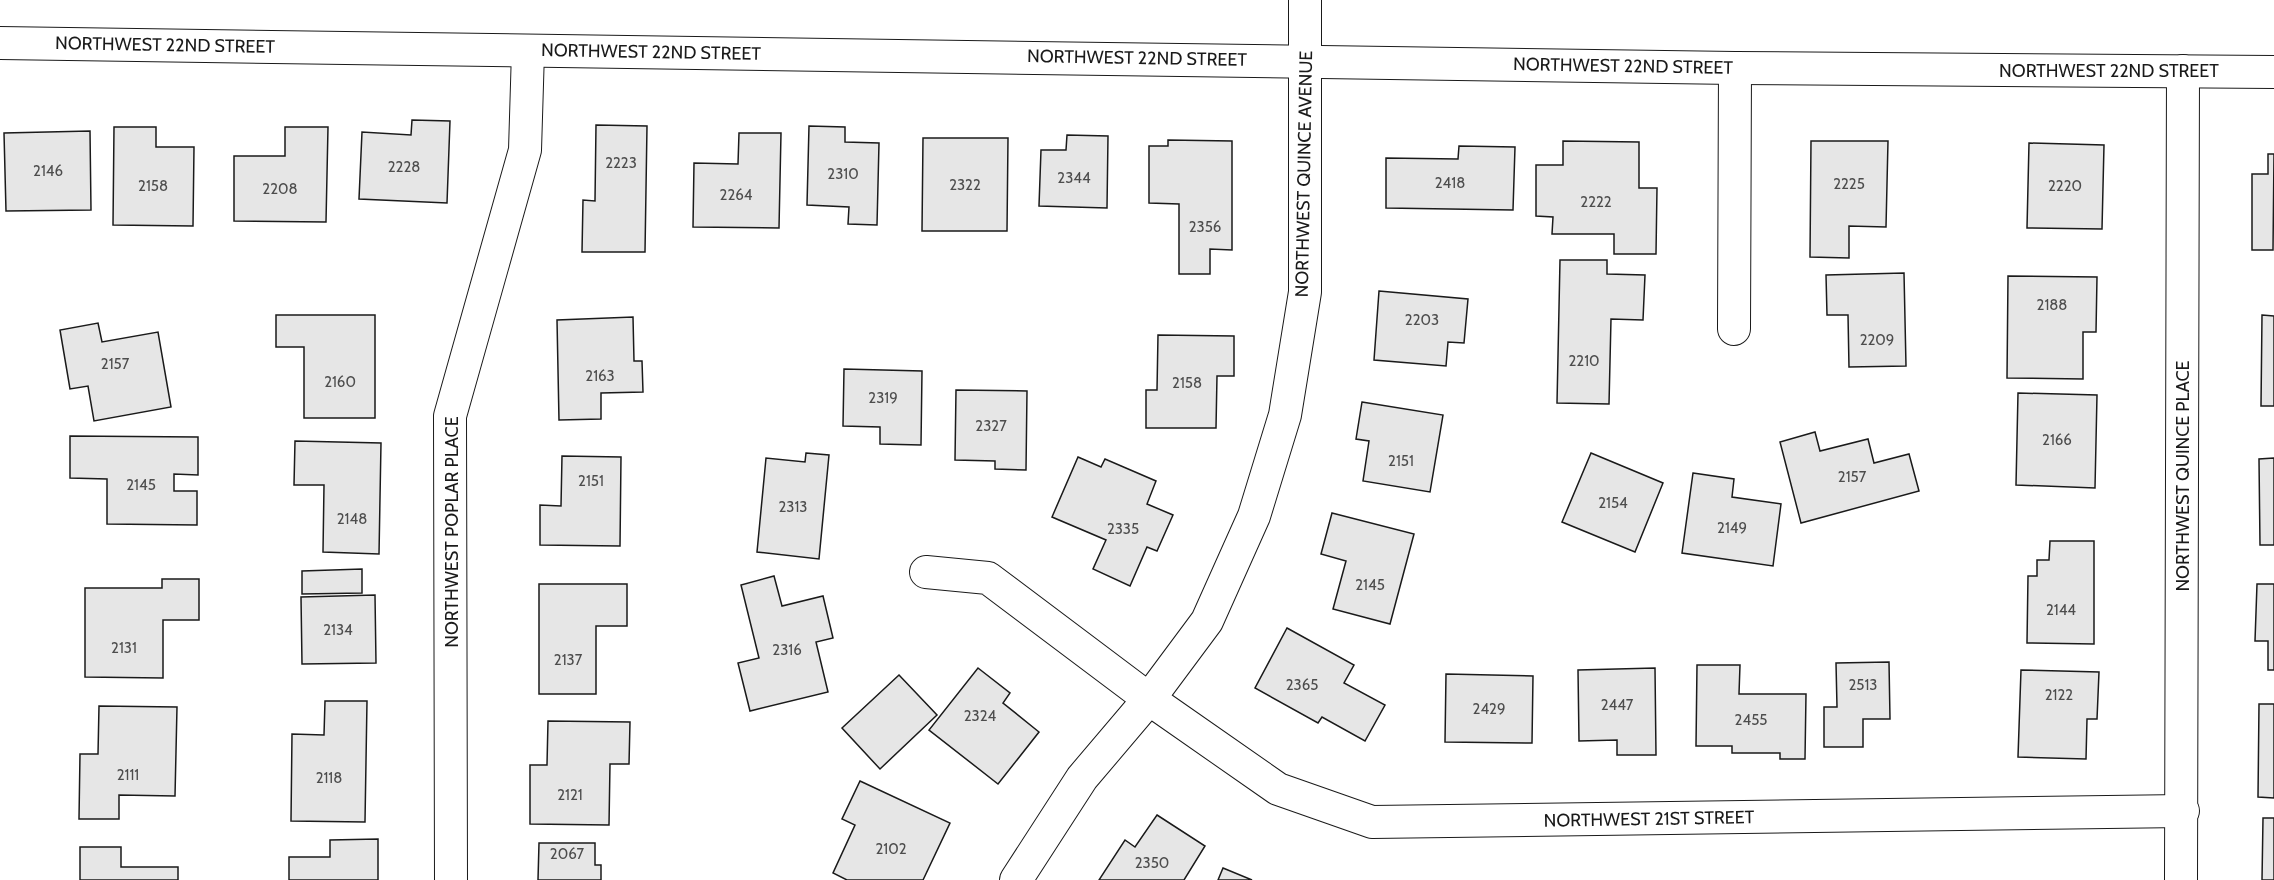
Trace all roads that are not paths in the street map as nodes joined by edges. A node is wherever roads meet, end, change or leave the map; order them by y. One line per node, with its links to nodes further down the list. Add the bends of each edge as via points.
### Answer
1 (1305, 0): 4 (street, NORTHWEST QUINCE AVENUE)
2 (0, 43): 3 (street, NORTHWEST 22ND STREET)
3 (528, 51): 4 (street, NORTHWEST 22ND STREET); 12 (street, NORTHWEST POPLAR PLACE, via 525,150 450,416)
4 (1306, 60): 5 (street, NORTHWEST 22ND STREET); 10 (street, NORTHWEST QUINCE AVENUE, via 1305,292 1285,415 1254,516 1207,621)
5 (1735, 68): 6 (street, NORTHWEST 22ND STREET); 8 (street)
6 (2183, 71): 7 (street, NORTHWEST 22ND STREET); 11 (street, NORTHWEST QUINCE PLACE)
7 (2274, 72)
8 (1734, 329)
9 (926, 572): 10 (street, NORTHWEST 21ST STREET, via 988,578)
10 (1149, 699): 11 (street, NORTHWEST 21ST STREET, via 1278,789 1372,822); 13 (street, NORTHWEST QUINCE AVENUE, via 1082,778)
11 (2183, 811): 14 (street, NORTHWEST QUINCE PLACE)
12 (452, 880)
13 (1016, 880)
14 (2181, 880)

